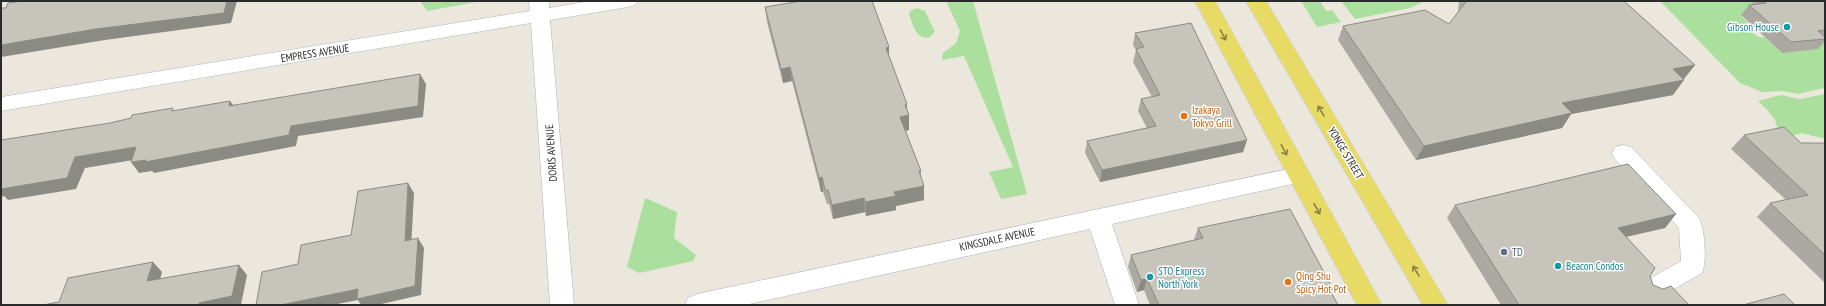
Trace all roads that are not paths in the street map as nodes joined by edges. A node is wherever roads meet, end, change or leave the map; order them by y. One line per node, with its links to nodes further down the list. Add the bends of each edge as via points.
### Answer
1 (628, 1): 4 (street, EMPRESS AVENUE)
2 (1205, 1): 7 (main road, one-way to 7)
3 (1256, 1): 14 (main road, YONGE STREET, one-way to 3)
4 (539, 8): 5 (street, EMPRESS AVENUE); 10 (street, DORIS AVENUE)
5 (1, 104)
6 (1623, 153): 9 (street, via 1692,226 1693,266)
7 (1298, 175): 8 (street, KINGSDALE AVENUE); 13 (main road, one-way to 13)
8 (1098, 218): 11 (street, KINGSDALE AVENUE); 12 (street)
9 (1651, 290)
10 (562, 305)
11 (697, 305)
12 (1127, 305)
13 (1370, 305)
14 (1436, 305)

